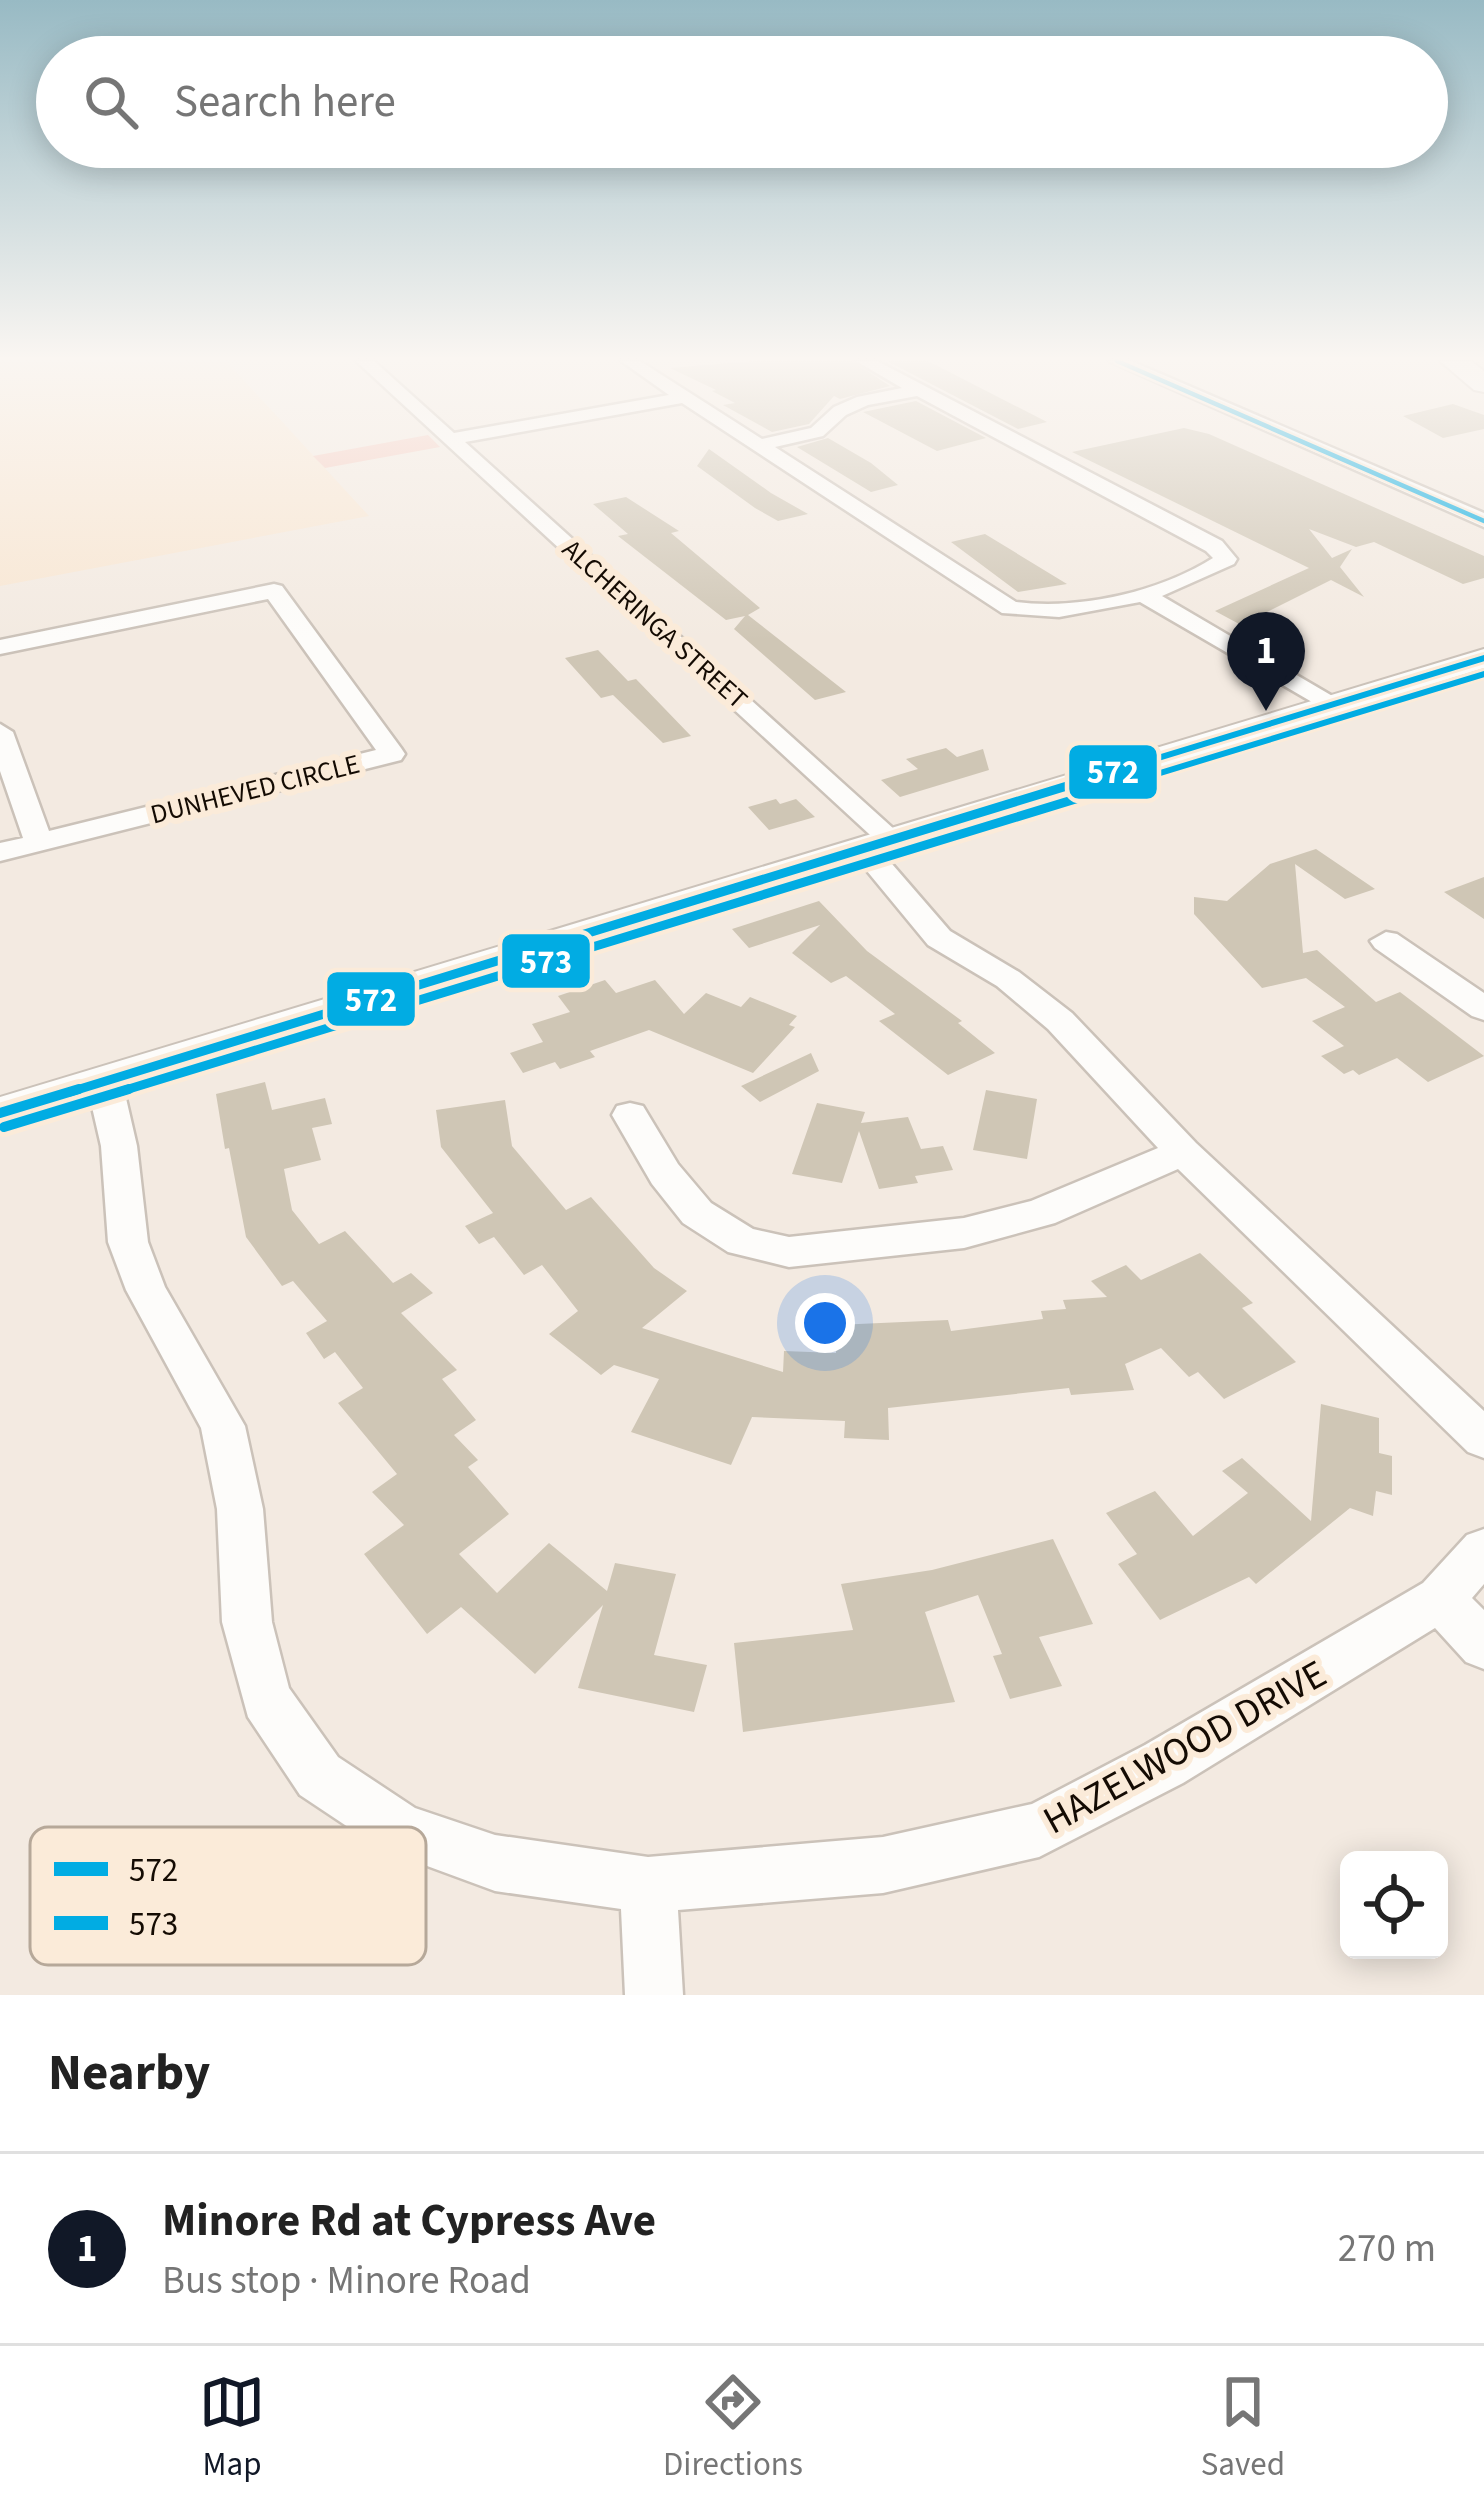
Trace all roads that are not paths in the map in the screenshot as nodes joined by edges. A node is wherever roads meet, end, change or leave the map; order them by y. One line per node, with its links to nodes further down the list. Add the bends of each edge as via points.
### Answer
1 (468, 454): 12 (street, ALCHERINGA STREET)
2 (772, 454): 6 (street, via 1010,608)
3 (1038, 454): 6 (street, via 1226,556)
4 (1331, 454): 5 (street)
5 (1484, 521)
6 (1147, 596): 9 (street)
7 (0, 647): 11 (street, DUNHEVED CIRCLE, via 274,591 392,754)
8 (1484, 658): 9 (street)
9 (1333, 704): 12 (street)
10 (0, 732): 11 (street)
11 (39, 843): 13 (street, DUNHEVED CIRCLE)
12 (877, 844): 16 (street); 19 (street, via 939,938 1060,1022)
13 (0, 852)
14 (1386, 941): 15 (street)
15 (1484, 1010)
16 (104, 1081): 17 (street); 24 (street, HAZELWOOD DRIVE, via 128,1243 223,1426 240,1509 247,1622 266,1699 319,1776)
17 (0, 1113)
18 (630, 1115): 19 (street, via 697,1213 742,1242 789,1252 964,1233 1041,1213)
19 (1184, 1152): 20 (street)
20 (1484, 1439)
21 (1484, 1550): 22 (street, HAZELWOOD DRIVE)
22 (1440, 1598): 23 (street); 26 (street, HAZELWOOD DRIVE, via 1039,1830 883,1865)
23 (1484, 1645)
24 (396, 1827)
25 (426, 1839): 26 (street, HAZELWOOD DRIVE, via 496,1863)
26 (648, 1885): 27 (street)
27 (654, 1995)

